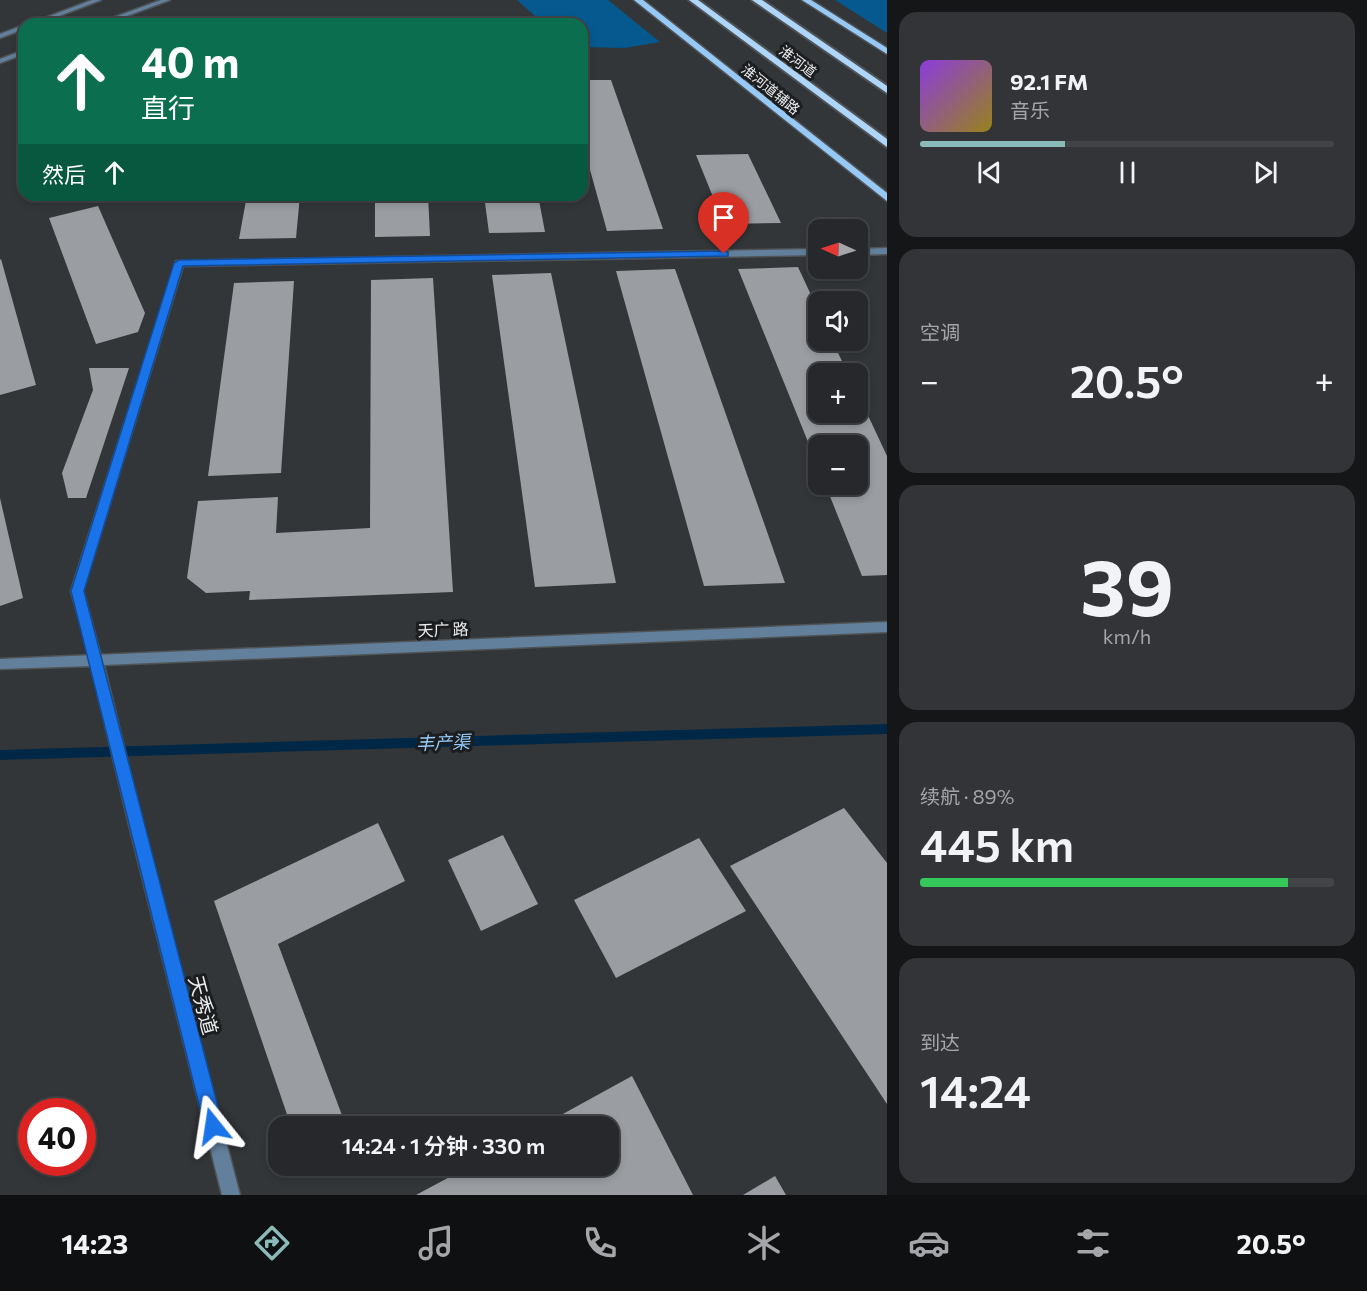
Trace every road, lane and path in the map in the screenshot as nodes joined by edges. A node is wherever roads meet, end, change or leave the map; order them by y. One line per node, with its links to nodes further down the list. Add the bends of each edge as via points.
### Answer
1 (98, 0): 7 (street)
2 (167, 0): 8 (street)
3 (638, 0): 16 (main road, 淮河道辅路)
4 (693, 0): 15 (highway, 淮河道)
5 (756, 0): 14 (highway, 淮河道)
6 (806, 0): 11 (main road)
7 (48, 18)
8 (116, 18)
9 (18, 29): 10 (street)
10 (0, 36)
11 (887, 52)
12 (18, 54): 13 (street)
13 (0, 61)
14 (887, 90)
15 (887, 144)
16 (887, 198)
17 (887, 251): 19 (street)
18 (808, 252): 21 (street, 天秀道, via 179,263 77,591)
19 (868, 252)
20 (887, 627): 21 (street, 天广 路)
21 (96, 660): 22 (street, 天广 路); 23 (street, 天秀道)
22 (0, 664)
23 (231, 1195)

